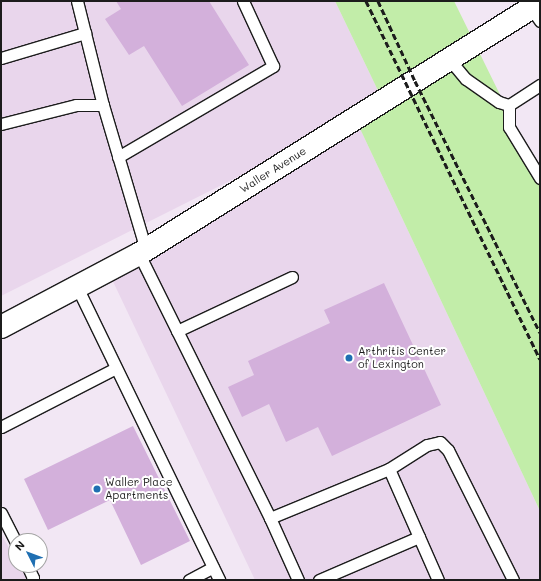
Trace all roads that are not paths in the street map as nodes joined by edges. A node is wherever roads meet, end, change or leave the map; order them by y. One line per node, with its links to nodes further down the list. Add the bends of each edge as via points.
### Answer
1 (78, 1): 4 (lane)
2 (243, 1): 11 (lane, via 273,66)
3 (537, 10): 6 (main road, Waller Avenue)
4 (85, 33): 5 (lane); 8 (lane)
5 (1, 58)
6 (450, 59): 9 (lane, via 466,79 499,102); 13 (main road, Waller Avenue)
7 (540, 86): 9 (lane)
8 (103, 105): 10 (lane, via 76,105); 11 (lane)
9 (509, 105): 12 (lane, via 509,127)
10 (1, 124)
11 (118, 157): 13 (lane)
12 (540, 178)
13 (142, 252): 15 (main road, Waller Avenue); 17 (lane)
14 (292, 277): 17 (lane)
15 (77, 287): 16 (main road, Waller Avenue); 18 (lane)
16 (1, 327)
17 (177, 331): 22 (lane)
18 (116, 368): 19 (lane); 25 (lane)
19 (1, 427)
20 (389, 469): 22 (lane); 24 (lane); 31 (lane, via 427,445 440,442 448,450)
21 (1, 513): 23 (lane)
22 (270, 518): 28 (lane)
23 (11, 533)
24 (419, 537): 29 (lane); 30 (lane)
25 (213, 567): 26 (lane); 27 (lane)
26 (188, 580)
27 (219, 580)
28 (298, 580)
29 (320, 580)
30 (438, 580)
31 (513, 580)

